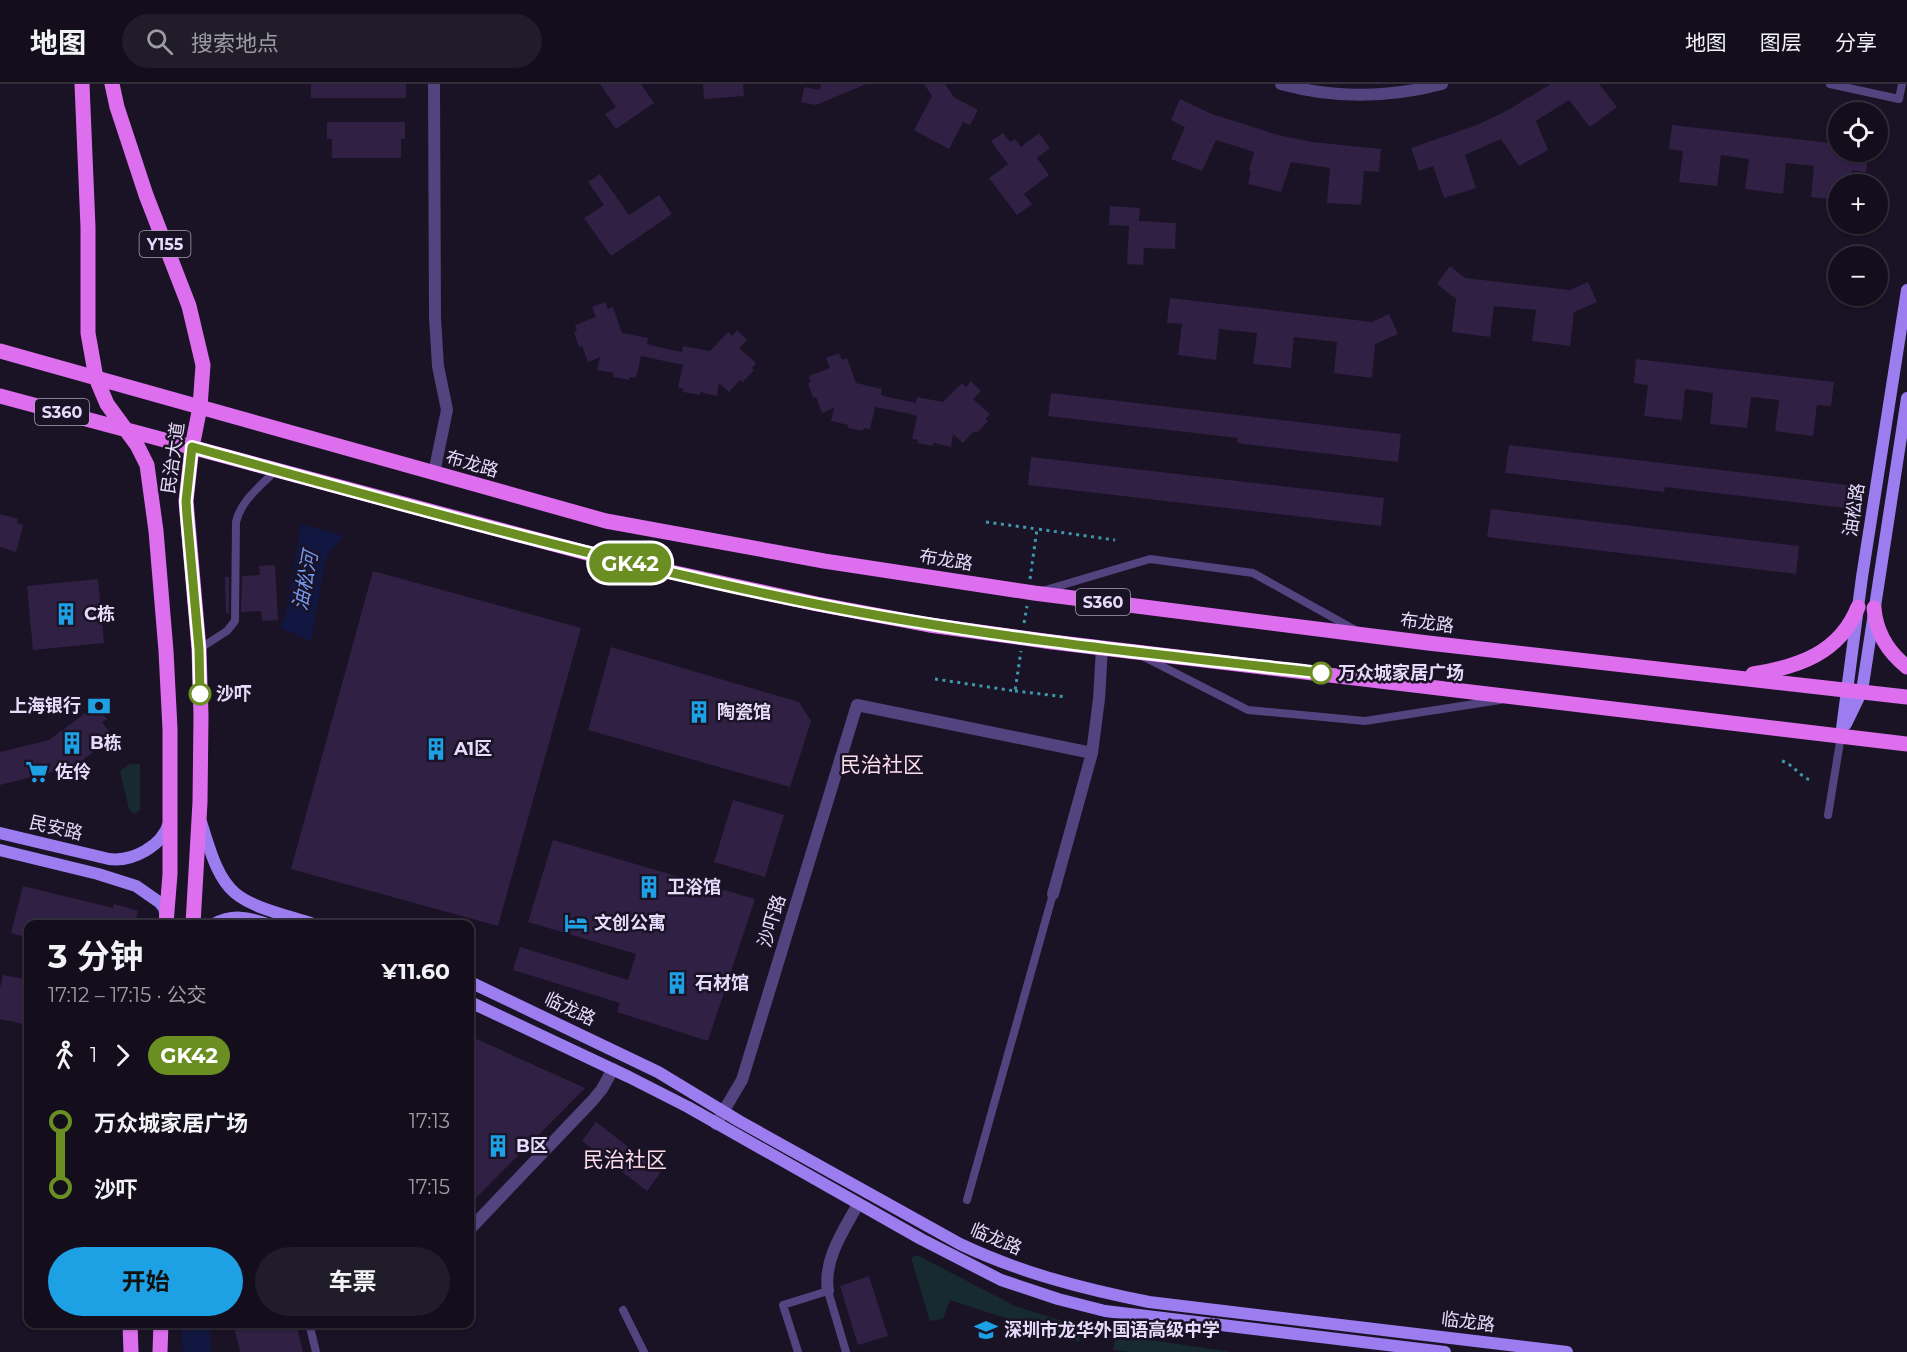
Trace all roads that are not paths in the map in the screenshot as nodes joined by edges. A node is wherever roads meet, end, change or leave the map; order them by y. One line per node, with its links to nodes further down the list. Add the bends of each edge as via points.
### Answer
1 (82, 84): 10 (main road, 民治大道, via 88,333)
2 (112, 84): 13 (main road, 民治大道 / Y155, via 146,195 189,306 203,364)
3 (434, 84): 17 (street, via 435,337 447,410)
4 (1281, 84): 5 (street, via 1321,93 1372,95)
5 (1442, 84)
6 (1830, 84): 7 (lane, via 1899,99)
7 (1902, 84)
8 (1907, 290): 19 (main road, 油松路)
9 (0, 351): 10 (main road, 布龙路 / S360)
10 (96, 378): 13 (main road, 布龙路 / S360); 14 (main road, 民治大道)
11 (0, 396): 14 (main road, S360)
12 (1907, 398): 20 (main road, 油松路)
13 (200, 407): 15 (main road, 民治大道 / Y155); 17 (main road, 布龙路 / S360)
14 (124, 429): 15 (main road, S360); 34 (main road, 民治大道, via 147,465 156,531 166,651)
15 (192, 447): 16 (main road, S360); 23 (main road, 民治大道 / Y155, via 187,508)
16 (276, 470): 22 (main road, S360, via 598,556 817,604 929,625); 23 (lane, via 248,499 236,522 235,621)
17 (434, 473): 18 (main road, 布龙路 / S360, via 606,521 824,561)
18 (1031, 593): 21 (main road, 布龙路 / S360); 21 (lane, via 1150,559 1252,573)
19 (1858, 607): 26 (main road, via 1829,648 1785,667); 27 (main road, 油松路)
20 (1874, 608): 25 (main road, via 1878,630); 27 (main road, 油松路)
21 (1365, 635): 26 (main road, 布龙路 / S360)
22 (1102, 648): 24 (main road, S360); 32 (street)
23 (199, 649): 35 (main road, 民治大道 / Y155)
24 (1133, 652): 28 (main road, S360); 28 (lane, via 1248,710 1365,721)
25 (1907, 668)
26 (1732, 677): 27 (main road, 布龙路 / S360)
27 (1854, 690): 29 (main road, 布龙路 / S360); 30 (main road, 油松路)
28 (1521, 697): 30 (main road, S360)
29 (1907, 697)
30 (1840, 736): 31 (main road, S360); 33 (lane, 油松路)
31 (1907, 744)
32 (1092, 753): 38 (street); 48 (street, 沙吓路, via 857,705 742,1080)
33 (1828, 814)
34 (171, 818): 36 (main road, 民安路, via 157,843 122,859); 39 (main road, 民治大道)
35 (199, 819): 41 (main road, 民治大道 / Y155); 44 (main road, via 222,875 234,892 257,905)
36 (0, 833)
37 (0, 850): 40 (main road, 民安路, via 98,874 144,891 164,908)
38 (1053, 894): 50 (lane)
39 (166, 920)
40 (166, 920)
41 (193, 920)
42 (224, 920): 43 (main road)
43 (256, 920)
44 (301, 920)
45 (474, 984): 48 (main road, 临龙路, via 658,1072)
46 (474, 1004): 47 (main road, 临龙路)
47 (613, 1070): 49 (main road, 临龙路); 52 (street, via 603,1089)
48 (724, 1112): 49 (street, 沙吓路); 65 (main road, 临龙路, via 960,1244 1048,1279 1149,1302)
49 (716, 1124): 51 (main road, 临龙路)
50 (967, 1200)
51 (858, 1204): 53 (street, via 830,1260); 64 (main road, 临龙路, via 1001,1280 1058,1299 1147,1317)
52 (474, 1224)
53 (828, 1291): 62 (lane, via 783,1305); 63 (lane)
54 (623, 1310): 61 (lane)
55 (130, 1328): 58 (main road)
56 (161, 1328): 59 (main road)
57 (310, 1328): 60 (lane)
58 (131, 1352)
59 (160, 1352)
60 (316, 1352)
61 (644, 1352)
62 (798, 1352)
63 (846, 1352)
64 (1445, 1352)
65 (1567, 1352)

